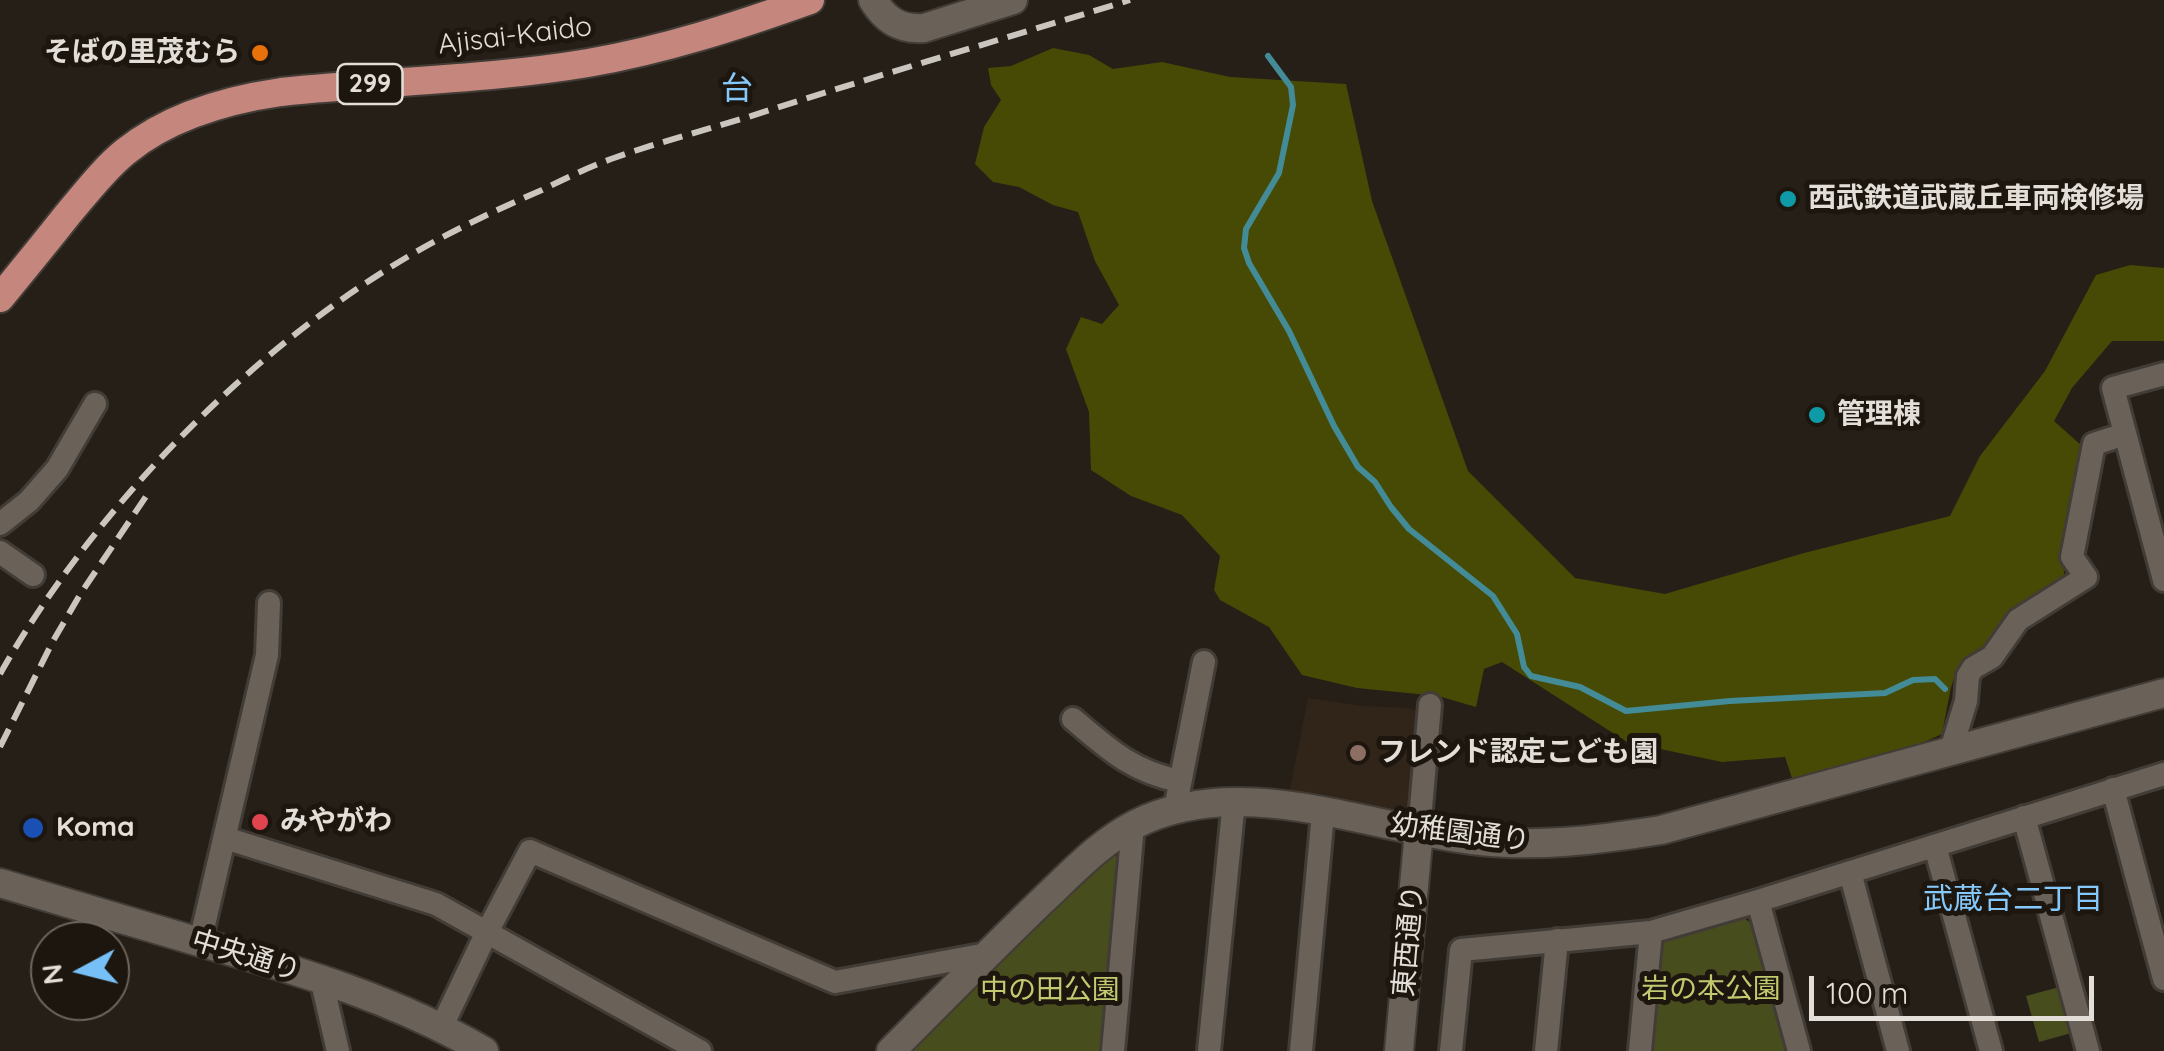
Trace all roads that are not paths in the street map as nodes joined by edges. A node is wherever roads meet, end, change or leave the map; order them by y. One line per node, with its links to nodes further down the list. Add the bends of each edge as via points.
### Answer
1 (810, 0): 4 (highway, Ajisai-Kaido / 299, via 695,38 590,62 281,92 203,110 124,152)
2 (873, 0): 3 (street, via 894,24 909,29)
3 (1013, 0)
4 (0, 298)
5 (2164, 374): 7 (street, via 2112,388)
6 (95, 404): 8 (street, via 57,470)
7 (2125, 434): 11 (street); 17 (street, via 2094,444 2072,557 2086,577 2018,620 1992,657 1972,668)
8 (0, 524)
9 (0, 552): 10 (street)
10 (33, 574)
11 (2164, 580)
12 (268, 604): 27 (street, via 267,654)
13 (1204, 662): 19 (street)
14 (2164, 693): 17 (street, 幼稚園通り)
15 (1430, 705): 26 (street)
16 (1073, 720): 19 (street, via 1120,759)
17 (1950, 753): 26 (street, 幼稚園通り, via 1662,830 1591,841 1523,844)
18 (2164, 774): 20 (street)
19 (1180, 781): 22 (street)
20 (2113, 789): 24 (street); 38 (street)
21 (1234, 801): 22 (street, 幼稚園通り); 23 (street, 幼稚園通り); 45 (street)
22 (1176, 809): 25 (street, 幼稚園通り)
23 (1323, 813): 26 (street, 幼稚園通り); 46 (street)
24 (2024, 818): 28 (street); 54 (street)
25 (1134, 825): 36 (street, 幼稚園通り, via 1087,858); 44 (street)
26 (1418, 831): 47 (street, 東西通り)
27 (225, 838): 32 (street, via 436,904); 35 (street)
28 (1935, 846): 29 (street); 53 (street)
29 (1850, 872): 31 (street); 52 (street)
30 (0, 883): 35 (street, 中央通り)
31 (1758, 902): 33 (street); 51 (street)
32 (487, 932): 36 (street, via 530,851 835,982); 39 (street); 42 (street)
33 (1651, 932): 34 (street); 50 (street)
34 (1557, 940): 48 (street, via 1461,950); 49 (street)
35 (200, 942): 37 (street, 中央通り)
36 (987, 954): 43 (street, 幼稚園通り)
37 (321, 978): 39 (street, 中央通り); 40 (street)
38 (2164, 979)
39 (442, 1026): 41 (street, 中央通り)
40 (338, 1051)
41 (484, 1051)
42 (700, 1051)
43 (891, 1051)
44 (1113, 1051)
45 (1209, 1051)
46 (1300, 1051)
47 (1399, 1051)
48 (1451, 1051)
49 (1546, 1051)
50 (1640, 1051)
51 (1799, 1051)
52 (1898, 1051)
53 (1990, 1051)
54 (2088, 1051)

